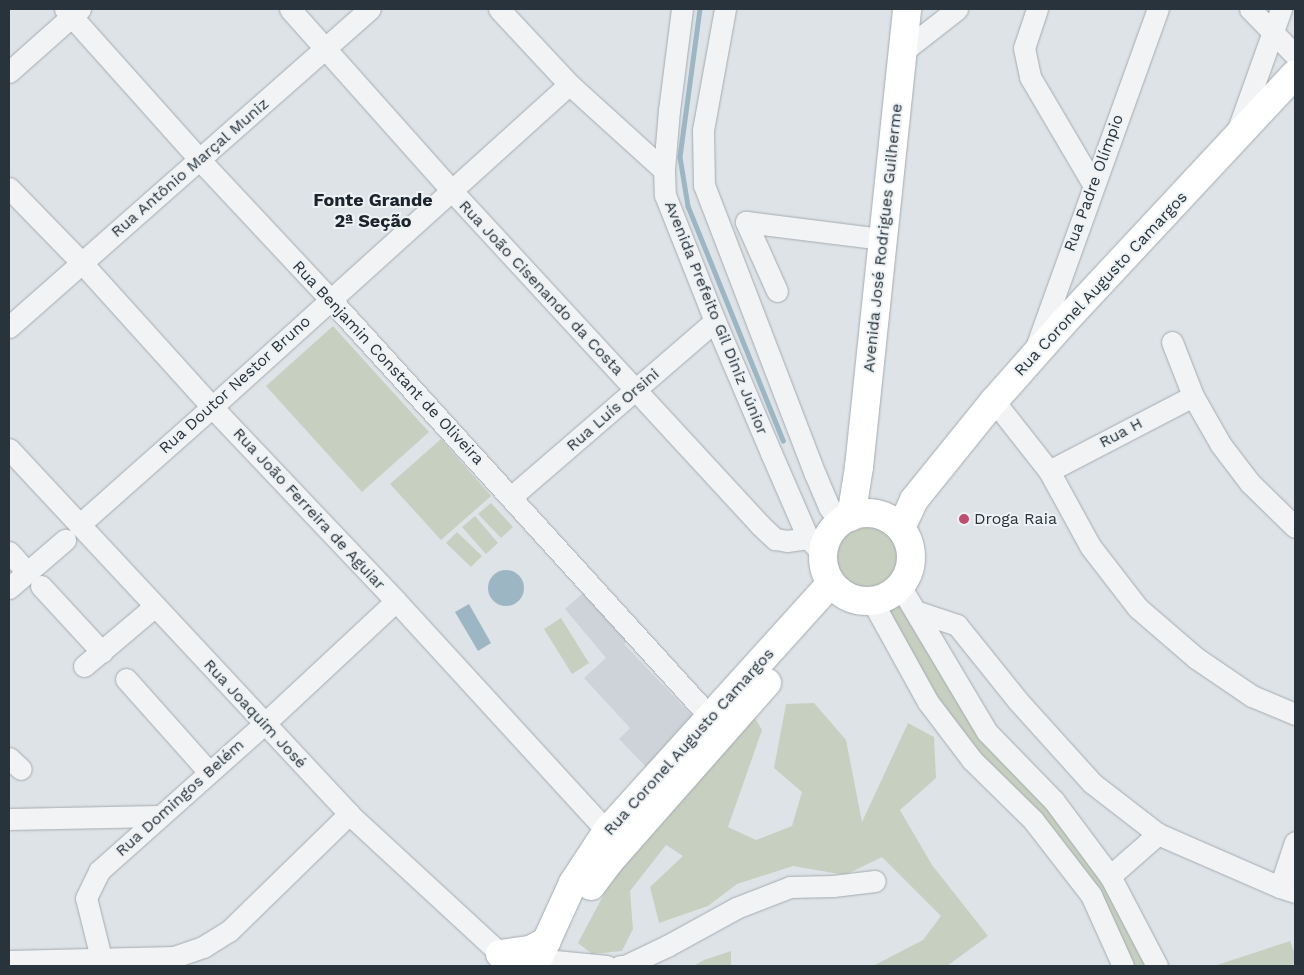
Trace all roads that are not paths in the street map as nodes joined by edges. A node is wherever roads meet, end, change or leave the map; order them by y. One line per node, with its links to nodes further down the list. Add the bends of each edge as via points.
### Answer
1 (290, 9): 14 (street, Rua João Cisenando da Costa)
2 (370, 9): 14 (street, Rua Antônio Marçal Muniz)
3 (499, 9): 19 (street)
4 (682, 9): 22 (street, Avenida Prefeito Gil Diniz Júnior)
5 (725, 9): 41 (street, via 703,130 704,185 825,499)
6 (907, 9): 15 (main road, Avenida José Rodrigues Guilherme)
7 (957, 9): 15 (street)
8 (1036, 9): 23 (street, via 1024,48 1030,77)
9 (1158, 9): 23 (street, Rua Padre Olímpio)
10 (1250, 9): 13 (street)
11 (1281, 9): 13 (street)
12 (72, 11): 17 (street); 21 (street, Rua Benjamin Constant de Oliveira)
13 (1273, 32): 16 (street); 20 (street)
14 (326, 50): 21 (street, Rua Antônio Marçal Muniz); 25 (street, Rua João Cisenando da Costa)
15 (902, 52): 26 (main road, Avenida José Rodrigues Guilherme)
16 (1295, 55)
17 (9, 72)
18 (1295, 74): 20 (main road, Rua Coronel Augusto Camargos)
19 (569, 84): 22 (street); 25 (street, Rua Doutor Nestor Bruno)
20 (1234, 140): 33 (main road, Rua Coronel Augusto Camargos)
21 (198, 158): 27 (street, Rua Antônio Marçal Muniz); 29 (street, Rua Benjamin Constant de Oliveira)
22 (664, 170): 30 (street, Avenida Prefeito Gil Diniz Júnior, via 666,196)
23 (1094, 184): 33 (street, Rua Padre Olímpio)
24 (9, 188): 27 (street, Rua João Ferreira de Aguiar)
25 (452, 191): 29 (street, Rua Doutor Nestor Bruno); 34 (street, Rua João Cisenando da Costa)
26 (883, 240): 28 (street, via 746,222); 41 (main road, Avenida José Rodrigues Guilherme, via 859,467)
27 (82, 263): 31 (street, Rua Antônio Marçal Muniz); 37 (street, Rua João Ferreira de Aguiar)
28 (777, 291)
29 (330, 299): 37 (street, Rua Doutor Nestor Bruno); 40 (street, Rua Benjamin Constant de Oliveira)
30 (715, 321): 34 (street, Rua Luís Orsini); 44 (street, Avenida Prefeito Gil Diniz Júnior)
31 (9, 327)
32 (1172, 342): 35 (street)
33 (1032, 358): 36 (main road, Rua Coronel Augusto Camargos)
34 (636, 391): 40 (street, Rua Luís Orsini); 44 (street, Rua João Cisenando da Costa, via 775,539)
35 (1193, 396): 39 (street, Rua H); 42 (street, via 1221,444 1244,475)
36 (994, 401): 39 (street); 41 (main road, Rua Coronel Augusto Camargos, via 914,500)
37 (212, 407): 43 (street, Rua Doutor Nestor Bruno); 50 (street, Rua João Ferreira de Aguiar)
38 (9, 448): 43 (street, Rua Joaquim José)
39 (1049, 471): 57 (street, via 1090,546 1138,608 1196,658 1252,696)
40 (511, 497): 58 (street, Rua Benjamin Constant de Oliveira)
41 (870, 519): 44 (main road, via 830,534); 47 (main road, via 910,548 911,563)
42 (1295, 527)
43 (72, 532): 46 (street, Rua Doutor Nestor Bruno); 52 (street, Rua Joaquim José)
44 (815, 546): 49 (main road, via 827,575)
45 (9, 552): 46 (street)
46 (34, 579): 48 (street, Rua Doutor Nestor Bruno); 54 (street)
47 (900, 586): 51 (main road, via 887,597); 53 (street)
48 (9, 588)
49 (838, 589): 51 (main road, via 859,601); 58 (main road, Rua Coronel Augusto Camargos); 70 (main road, Rua Coronel Augusto Camargos, via 609,862 585,893)
50 (396, 601): 59 (street, Rua Domingos Belém); 64 (street, Rua João Ferreira de Aguiar)
51 (872, 601): 76 (street, via 928,702 972,760 1034,820 1091,895)
52 (155, 606): 54 (street); 59 (street, Rua Joaquim José)
53 (915, 611): 65 (street, via 957,625 1018,701 1092,783); 67 (street, via 987,732 1054,801)
54 (102, 652): 55 (street)
55 (84, 666)
56 (126, 679): 60 (street)
57 (1295, 714)
58 (710, 718): 64 (main road, Rua Coronel Augusto Camargos)
59 (264, 724): 60 (street, Rua Domingos Belém); 61 (street, Rua Joaquim José)
60 (210, 772): 62 (street, Rua Domingos Belém)
61 (349, 814): 71 (street, Rua Joaquim José); 73 (street, via 228,931 203,947 174,957)
62 (159, 816): 63 (street); 73 (street, Rua Domingos Belém, via 99,871 86,898)
63 (9, 819)
64 (607, 830): 70 (main road, Rua Coronel Augusto Camargos, via 573,883)
65 (1158, 834): 67 (street); 69 (street)
66 (1295, 842): 69 (street)
67 (1110, 876): 77 (street)
68 (875, 881): 75 (street, via 833,886 790,886 736,908 667,946)
69 (1287, 890)
70 (548, 959): 71 (main road, via 530,950); 74 (street)
71 (507, 960)
72 (9, 961): 73 (street)
73 (102, 963)
74 (607, 966)
75 (620, 966)
76 (1123, 966)
77 (1156, 966)

